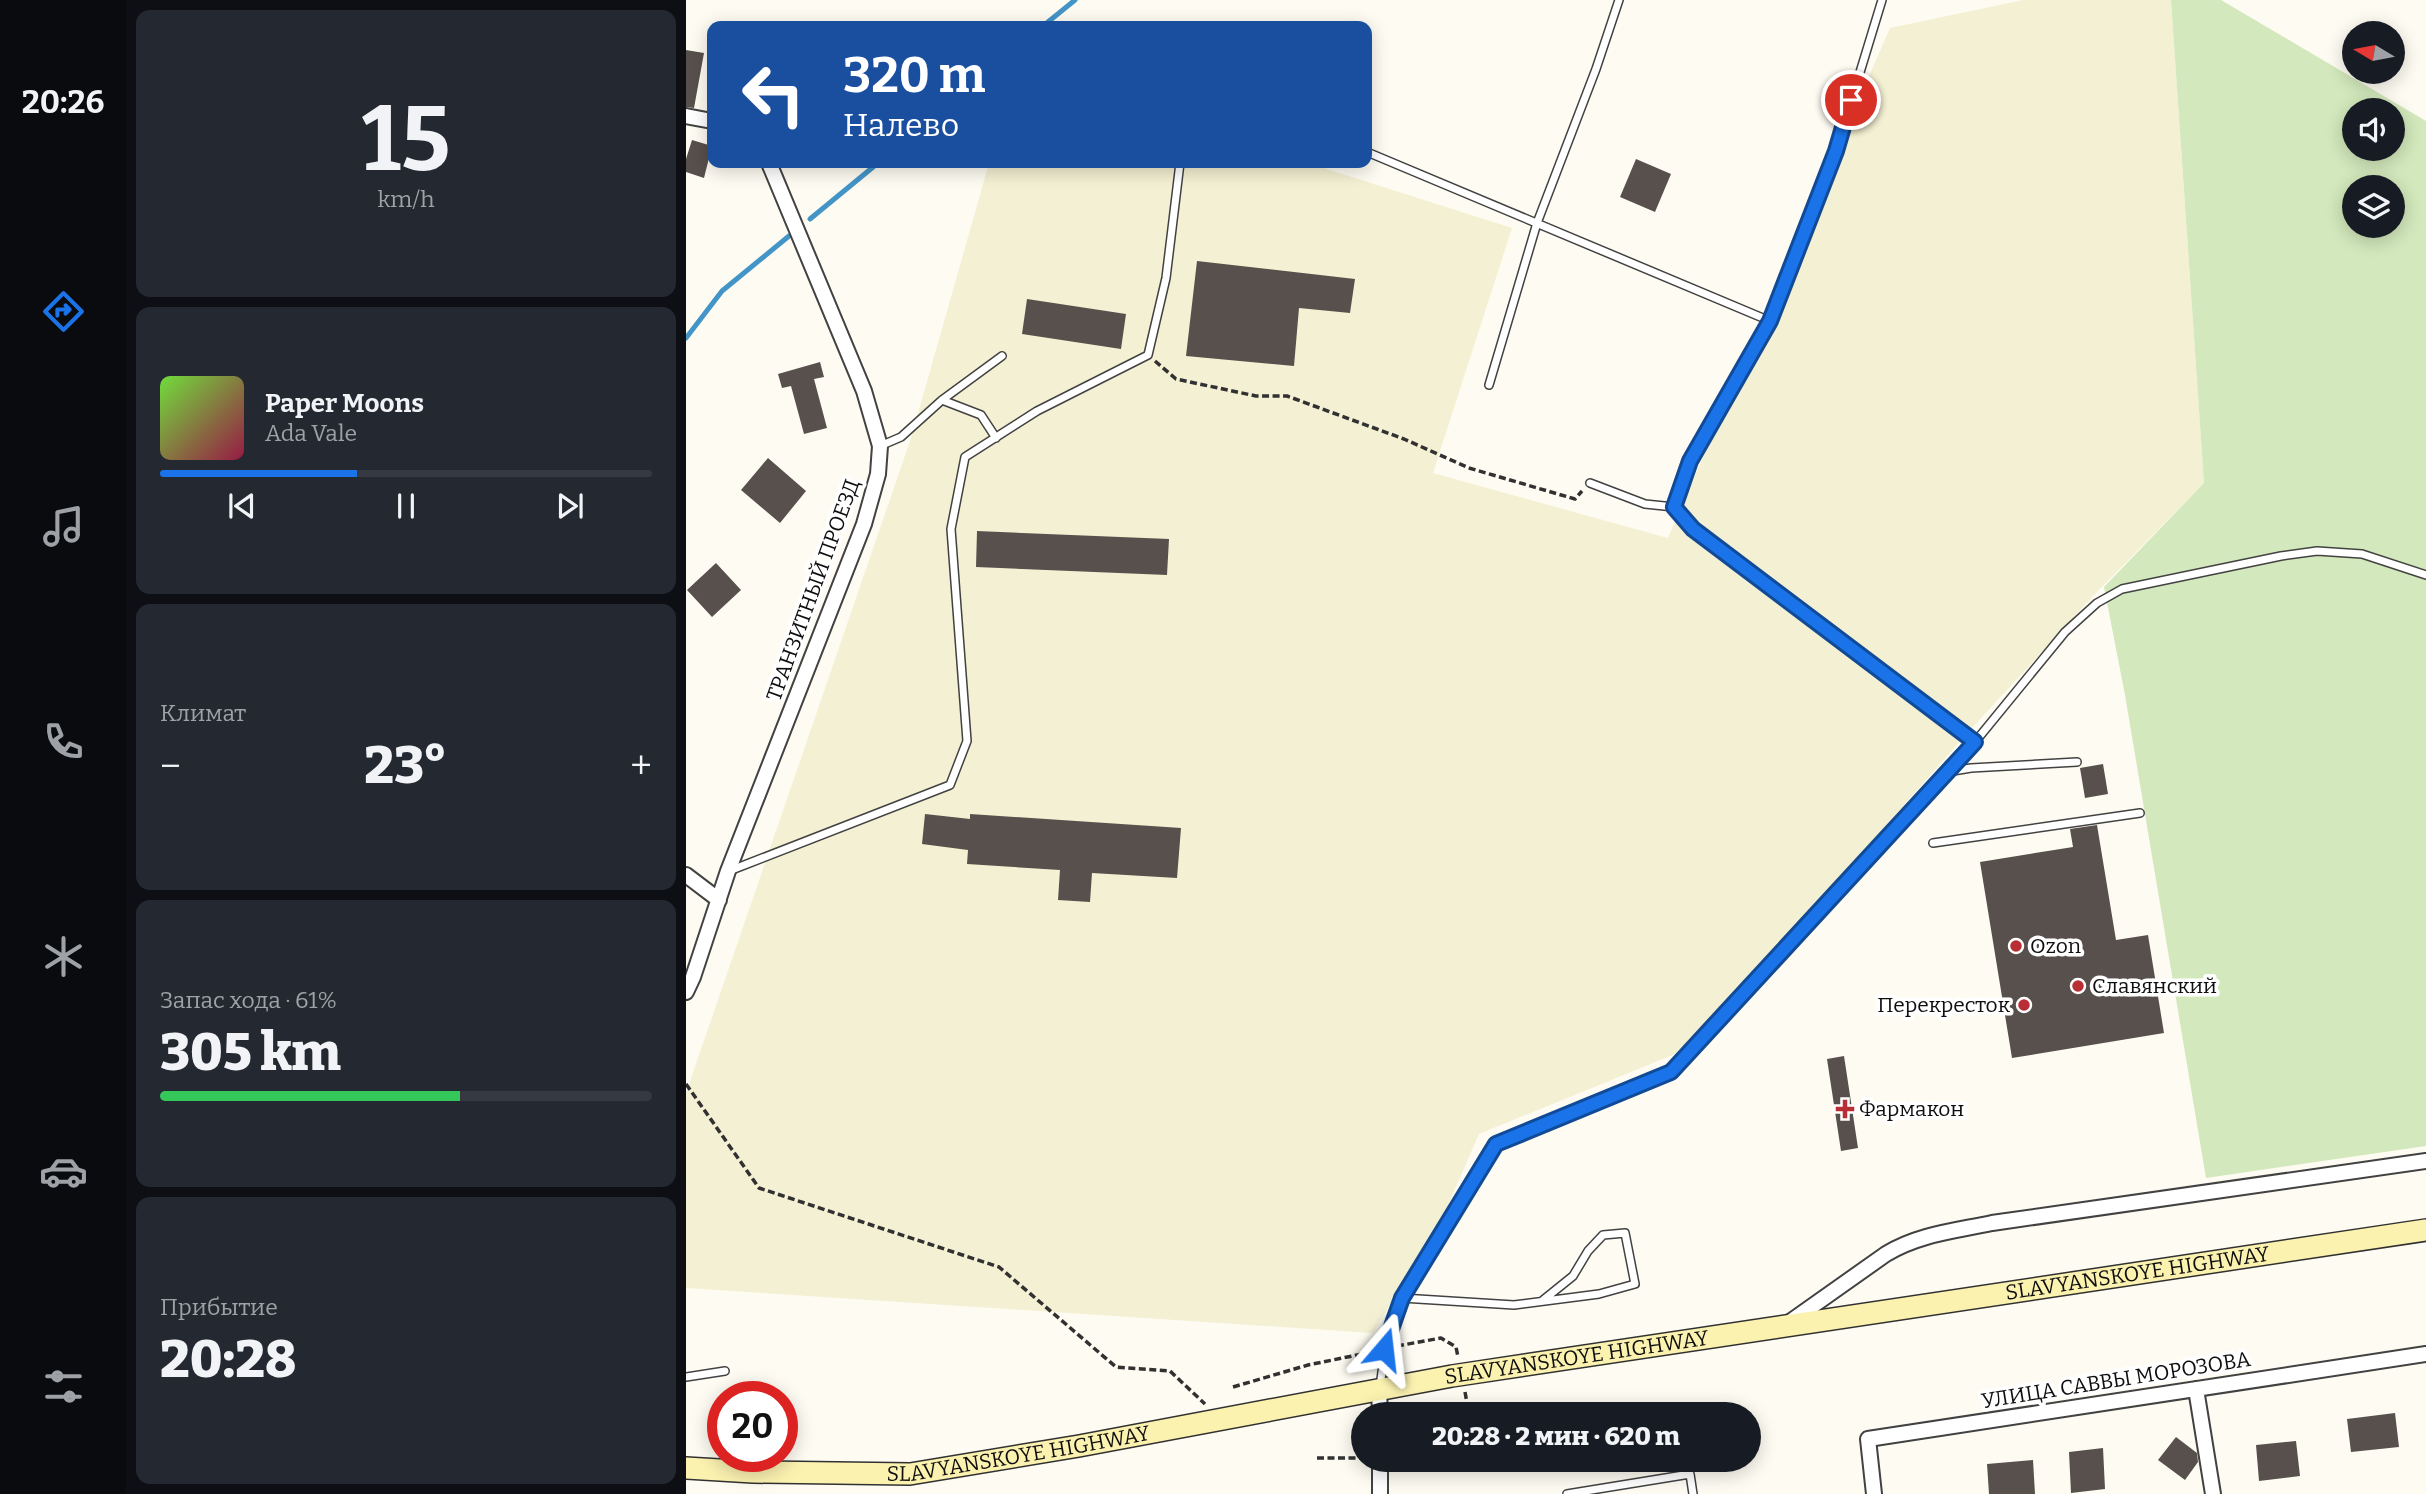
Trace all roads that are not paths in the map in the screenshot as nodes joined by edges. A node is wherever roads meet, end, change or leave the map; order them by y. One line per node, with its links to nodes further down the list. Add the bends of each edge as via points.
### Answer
1 (1619, 0): 8 (lane)
2 (1882, 0): 9 (lane, via 1836,151)
3 (686, 116): 4 (street)
4 (707, 120)
5 (1372, 154): 8 (lane)
6 (771, 168): 14 (street, ТРАНЗИТНЫЙ ПРОЕЗД, via 864,391)
7 (1179, 168): 13 (lane, via 1166,278 1148,355 1037,411)
8 (1536, 223): 9 (lane); 11 (lane)
9 (1770, 321): 16 (lane, via 1690,461)
10 (1002, 356): 12 (lane)
11 (1489, 385)
12 (942, 400): 13 (lane, via 981,415); 14 (lane, via 901,437)
13 (996, 438): 23 (lane, via 965,457 951,529 967,741 950,785)
14 (880, 446): 23 (street, ТРАНЗИТНЫЙ ПРОЕЗД, via 878,474 864,524)
15 (1590, 482): 16 (lane, via 1645,504)
16 (1674, 507): 18 (lane, via 1693,529)
17 (2426, 575): 18 (lane, via 2362,554 2317,551 2122,589 2097,603 2065,632)
18 (1975, 742): 20 (lane)
19 (2077, 762): 20 (lane)
20 (1947, 772): 29 (lane, via 1671,1072 1496,1144)
21 (2140, 813): 22 (lane)
22 (1933, 843)
23 (728, 871): 25 (street, ТРАНЗИТНЫЙ ПРОЕЗД)
24 (686, 875): 25 (street)
25 (719, 900): 26 (street, ТРАНЗИТНЫЙ ПРОЕЗД)
26 (686, 992)
27 (2426, 1161): 31 (street, via 1932,1235 1902,1244)
28 (2426, 1230): 31 (main road, SLAVYANSKOYE HIGHWAY)
29 (1402, 1298): 30 (lane, via 1514,1304); 36 (lane, via 1384,1349)
30 (1542, 1301): 30 (lane, via 1635,1284 1625,1233 1603,1236 1573,1276)
31 (1787, 1324): 36 (main road, SLAVYANSKOYE HIGHWAY)
32 (2426, 1354): 35 (street, УЛИЦА САВВЫ МОРОЗОВА)
33 (725, 1371): 34 (lane)
34 (686, 1377)
35 (2196, 1389): 43 (street, УЛИЦА САВВЫ МОРОЗОВА, via 1868,1439); 44 (street)
36 (1379, 1390): 37 (street); 38 (main road, SLAVYANSKOYE HIGHWAY, via 910,1474)
37 (1380, 1402)
38 (686, 1468)
39 (1380, 1472): 40 (street)
40 (1380, 1494)
41 (1567, 1494): 42 (lane, via 1690,1474)
42 (1693, 1494)
43 (1874, 1494)
44 (2213, 1494)

